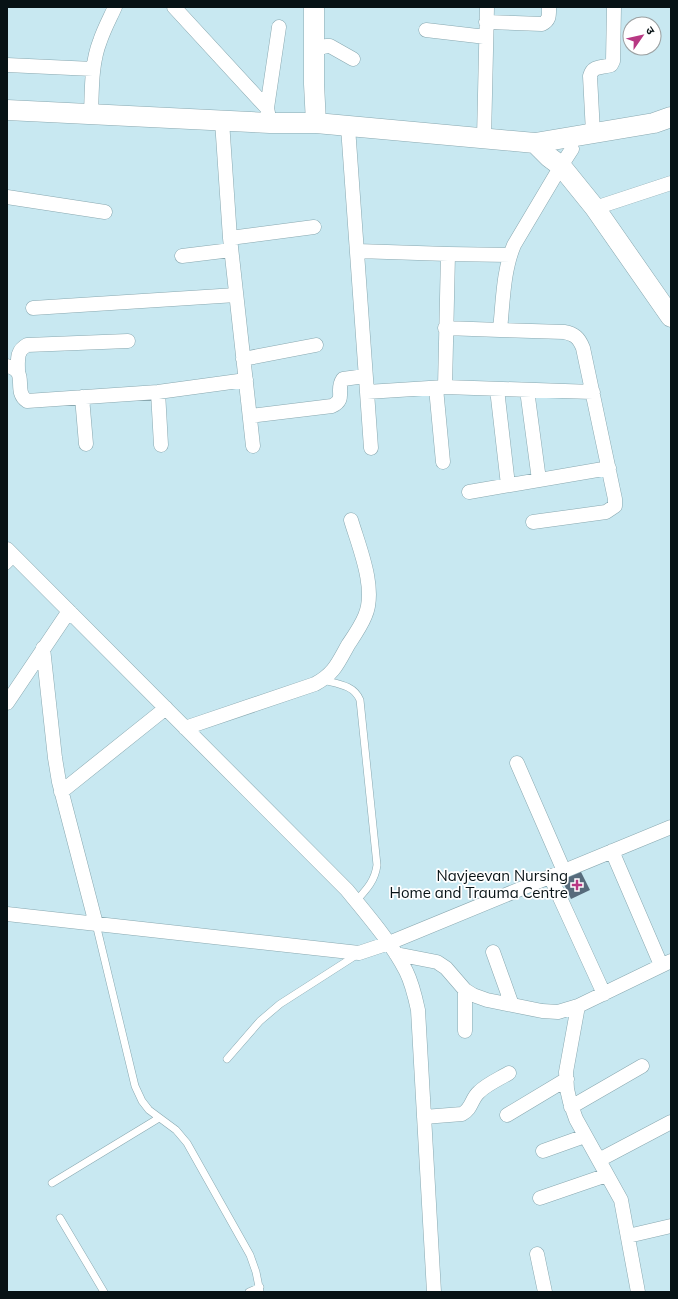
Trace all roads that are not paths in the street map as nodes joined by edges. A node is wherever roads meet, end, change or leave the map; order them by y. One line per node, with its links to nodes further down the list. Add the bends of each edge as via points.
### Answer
1 (115, 7): 14 (street, via 99,41)
2 (174, 7): 17 (street)
3 (314, 7): 11 (street)
4 (487, 7): 7 (street)
5 (549, 7): 7 (street, via 547,22 542,24)
6 (614, 7): 21 (street, via 613,61 611,65 596,68 590,76)
7 (486, 22): 10 (street)
8 (279, 26): 17 (street)
9 (426, 30): 10 (street)
10 (486, 37): 22 (street)
11 (314, 50): 12 (street, via 330,46); 20 (street)
12 (353, 59)
13 (7, 64): 14 (street)
14 (93, 69): 15 (street)
15 (91, 114): 16 (street); 19 (street)
16 (9, 115)
17 (268, 115): 19 (street); 20 (street)
18 (671, 117): 21 (street, via 654,123)
19 (222, 121): 31 (street)
20 (334, 125): 22 (street); 32 (street)
21 (593, 133): 23 (street)
22 (484, 138): 23 (street)
23 (535, 143): 25 (street)
24 (572, 149): 25 (street)
25 (561, 166): 28 (street); 34 (street)
26 (671, 184): 28 (street)
27 (7, 197): 29 (street)
28 (595, 208): 38 (street)
29 (105, 212)
30 (314, 227): 31 (street)
31 (231, 244): 35 (street); 36 (street)
32 (357, 251): 33 (street); 45 (street)
33 (448, 254): 34 (street); 39 (street)
34 (510, 255): 40 (street)
35 (182, 256)
36 (236, 295): 37 (street); 43 (street)
37 (33, 308)
38 (671, 317)
39 (445, 328): 40 (street); 47 (street)
40 (500, 330): 52 (street, via 572,333 579,338 583,348)
41 (128, 341): 44 (street, via 27,345 21,348)
42 (316, 345): 43 (street)
43 (243, 359): 46 (street)
44 (12, 368): 53 (street, via 20,378 22,398 27,401)
45 (366, 376): 51 (street); 54 (street, via 343,379 341,399 332,406)
46 (246, 380): 50 (street); 54 (street)
47 (441, 387): 48 (street); 51 (street); 59 (street)
48 (497, 389): 49 (street); 62 (street)
49 (527, 390): 52 (street); 61 (street)
50 (158, 392): 53 (street); 56 (street)
51 (367, 392): 58 (street)
52 (593, 392): 60 (street)
53 (82, 397): 55 (street)
54 (250, 416): 57 (street)
55 (86, 444)
56 (162, 445)
57 (253, 446)
58 (371, 448)
59 (443, 462)
60 (609, 468): 61 (street); 65 (street, via 615,499 615,506 611,510)
61 (539, 480): 62 (street)
62 (508, 485): 63 (street)
63 (469, 492)
64 (351, 520): 69 (street, via 370,584 369,598 366,614 337,665)
65 (533, 522)
66 (10, 557): 67 (street)
67 (69, 610): 68 (street); 71 (street)
68 (43, 648): 70 (street); 74 (street)
69 (323, 680): 72 (street); 79 (lane, via 353,689 360,700 377,865 371,884)
70 (7, 703)
71 (166, 708): 72 (street); 74 (street)
72 (185, 728): 79 (street)
73 (517, 763): 77 (street)
74 (61, 792): 81 (street)
75 (671, 827): 76 (street)
76 (612, 851): 77 (street); 85 (street)
77 (564, 871): 78 (street)
78 (550, 876): 82 (street); 87 (street)
79 (356, 901): 82 (street)
80 (7, 914): 81 (street)
81 (96, 924): 83 (street); 98 (lane, via 135,1086 146,1106)
82 (392, 948): 83 (street); 86 (street, via 437,962 446,968); 97 (street, via 412,984 418,1010)
83 (359, 952): 91 (lane, via 280,1004 260,1021)
84 (493, 952): 88 (street)
85 (666, 963): 87 (street)
86 (465, 990): 88 (street, via 487,1000); 90 (street)
87 (604, 994): 89 (street)
88 (512, 1005): 89 (street, via 558,1012)
89 (578, 1006): 94 (street, via 566,1072)
90 (465, 1032)
91 (227, 1059)
92 (642, 1066): 95 (street)
93 (509, 1073): 97 (street, via 479,1092 470,1108 462,1114)
94 (567, 1079): 95 (street); 96 (street)
95 (572, 1107): 100 (street)
96 (507, 1115)
97 (424, 1117): 113 (street)
98 (159, 1118): 104 (lane); 110 (lane, via 176,1130 199,1161 250,1255)
99 (671, 1122): 102 (street)
100 (585, 1136): 101 (street); 102 (street)
101 (543, 1151)
102 (599, 1160): 103 (street)
103 (607, 1175): 105 (street); 108 (street, via 620,1200)
104 (52, 1183)
105 (540, 1198)
106 (60, 1218): 111 (lane)
107 (671, 1226): 108 (street)
108 (628, 1236): 115 (street)
109 (537, 1254): 114 (street)
110 (260, 1289): 112 (lane)
111 (104, 1292)
112 (249, 1292)
113 (434, 1292)
114 (545, 1292)
115 (638, 1292)

